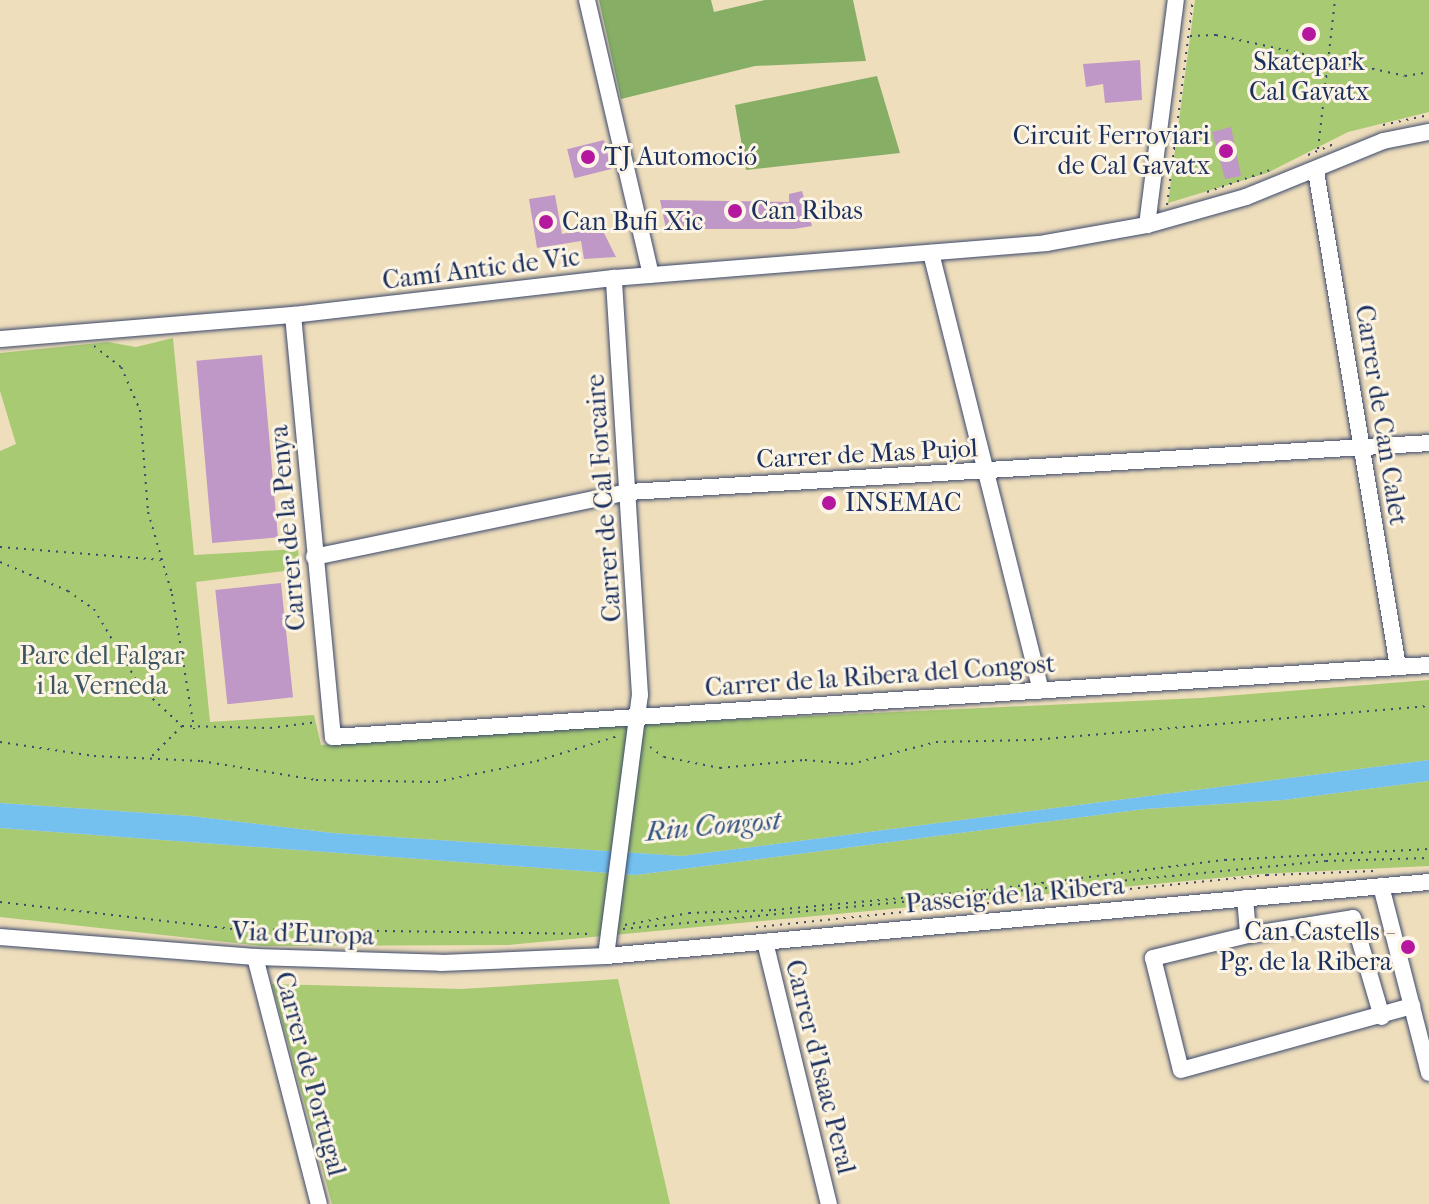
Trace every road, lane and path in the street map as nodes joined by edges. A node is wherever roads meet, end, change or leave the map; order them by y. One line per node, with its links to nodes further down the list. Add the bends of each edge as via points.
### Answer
1 (587, 0): 20 (street)
2 (1176, 0): 18 (street)
3 (1193, 0): 5 (path)
4 (1335, 0): 6 (path)
5 (1188, 36): 6 (path, via 1216,35); 17 (path, via 1167,205)
6 (1328, 59): 7 (path, via 1405,76); 12 (path)
7 (1429, 72)
8 (1429, 115): 9 (path)
9 (1373, 129)
10 (1429, 132): 15 (street, Camí Antic de Vic, via 1383,141)
11 (1345, 140): 12 (path)
12 (1318, 150): 13 (path)
13 (1304, 157)
14 (1276, 168): 16 (path)
15 (1316, 171): 18 (street, Camí Antic de Vic); 26 (street, Carrer de Can Calet)
16 (1206, 192)
17 (1178, 202)
18 (1147, 225): 19 (street, Camí Antic de Vic, via 1046,243)
19 (931, 253): 20 (street, Camí Antic de Vic); 27 (street)
20 (651, 275): 21 (street, Camí Antic de Vic)
21 (614, 278): 22 (street, Camí Antic de Vic); 28 (street, Carrer de Cal Forcaire)
22 (293, 315): 23 (street, Camí Antic de Vic); 30 (street, Carrer de la Penya)
23 (78, 332): 24 (street, Camí Antic de Vic); 31 (path, via 121,367 140,410 148,512)
24 (0, 339)
25 (1429, 443): 26 (street, Carrer de Mas Pujol)
26 (1362, 448): 27 (street, Carrer de Mas Pujol); 34 (street, Carrer de Can Calet)
27 (986, 471): 28 (street, Carrer de Mas Pujol); 35 (street)
28 (629, 492): 30 (street, Carrer de Mas Pujol); 37 (street, Carrer de Cal Forcaire)
29 (0, 547): 31 (path)
30 (314, 557): 40 (street, Carrer de la Penya)
31 (163, 560): 39 (path)
32 (0, 562): 38 (path, via 87,602 141,688)
33 (1429, 665): 34 (street, Carrer de la Ribera del Congost)
34 (1398, 667): 35 (street, Carrer de la Ribera del Congost)
35 (1041, 690): 37 (street, Carrer de la Ribera del Congost)
36 (1429, 706): 37 (path, via 1032,740 936,742 851,764 805,760 720,768 658,755)
37 (636, 722): 40 (street, Carrer de la Ribera del Congost); 42 (path, via 537,761 436,782 316,780 201,761); 49 (street, Carrer de Cal Forcaire)
38 (182, 726): 39 (path); 42 (path)
39 (194, 729): 40 (path)
40 (332, 729)
41 (0, 742): 42 (path)
42 (148, 759)
43 (1429, 849): 44 (path, via 1257,858 774,910 689,913 617,929 1326,861)
44 (1429, 858)
45 (1383, 879): 46 (street, Passeig de la Ribera); 47 (street, Passeig de la Ribera); 50 (path, via 1267,875); 56 (street)
46 (1429, 882)
47 (1245, 898): 51 (street); 53 (street, Passeig de la Ribera)
48 (0, 902): 49 (path, via 233,929 596,934)
49 (611, 924): 54 (street, Carrer de Cal Forcaire)
50 (744, 928)
51 (1248, 935): 57 (street, via 1353,918); 57 (street, via 1153,958 1181,1070)
52 (0, 937): 55 (street, Via d'Europa)
53 (765, 942): 54 (street, Passeig de la Ribera); 60 (street, Carrer d'Isaac Peral)
54 (606, 956): 55 (street, Via d'Europa, via 441,963)
55 (255, 957): 59 (street, Carrer de Portugal)
56 (1412, 1006): 57 (street); 58 (street)
57 (1382, 1017)
58 (1429, 1073)
59 (319, 1204)
60 (829, 1204)

